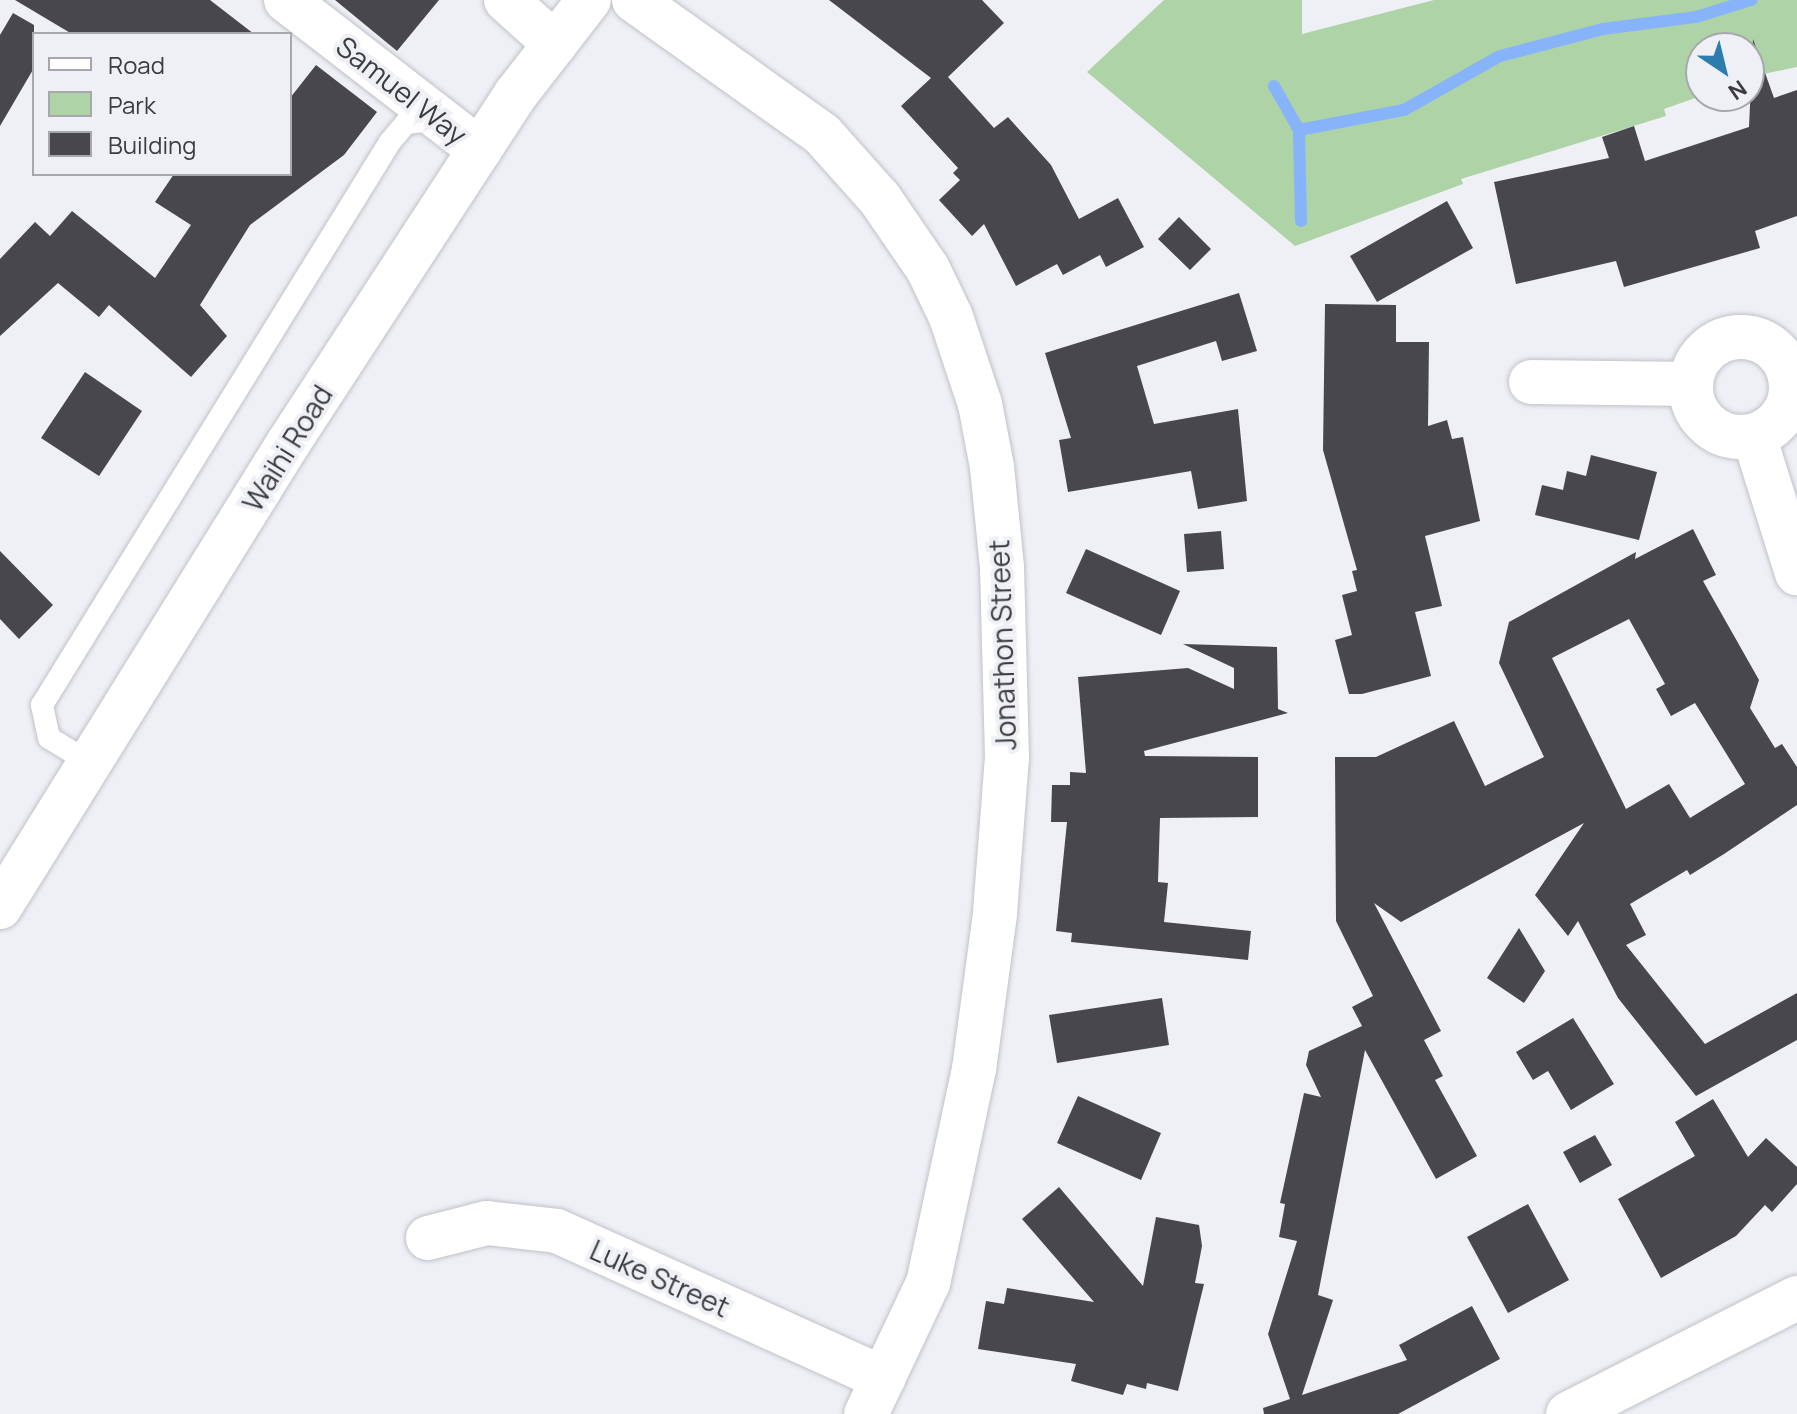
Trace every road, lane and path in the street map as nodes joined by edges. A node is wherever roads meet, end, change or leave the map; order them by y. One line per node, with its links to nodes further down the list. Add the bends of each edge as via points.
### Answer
1 (286, 0): 6 (street, Samuel Way)
2 (506, 0): 5 (street)
3 (589, 0): 5 (street, Waihi Road)
4 (634, 0): 17 (street, Jonathon Street, via 822,134 880,199 928,269 951,317 980,404 992,467 1002,567 1007,757 995,914 974,1069 928,1283)
5 (555, 44): 7 (street, Waihi Road)
6 (442, 120): 7 (street, Samuel Way); 13 (lane, via 406,123 390,142 42,705 49,738)
7 (480, 150): 13 (street, Waihi Road, via 289,442)
8 (1789, 352): 10 (street, via 1752,338 1727,338 1698,361); 11 (street, via 1787,408)
9 (1531, 382): 10 (street)
10 (1690, 384): 11 (street, via 1694,409 1711,429 1738,438)
11 (1754, 436): 12 (street)
12 (1797, 573)
13 (92, 764): 14 (street, Waihi Road)
14 (0, 907)
15 (428, 1238): 17 (street, Luke Street, via 487,1223 557,1231)
16 (1797, 1298): 18 (street)
17 (875, 1404)
18 (1568, 1414)

